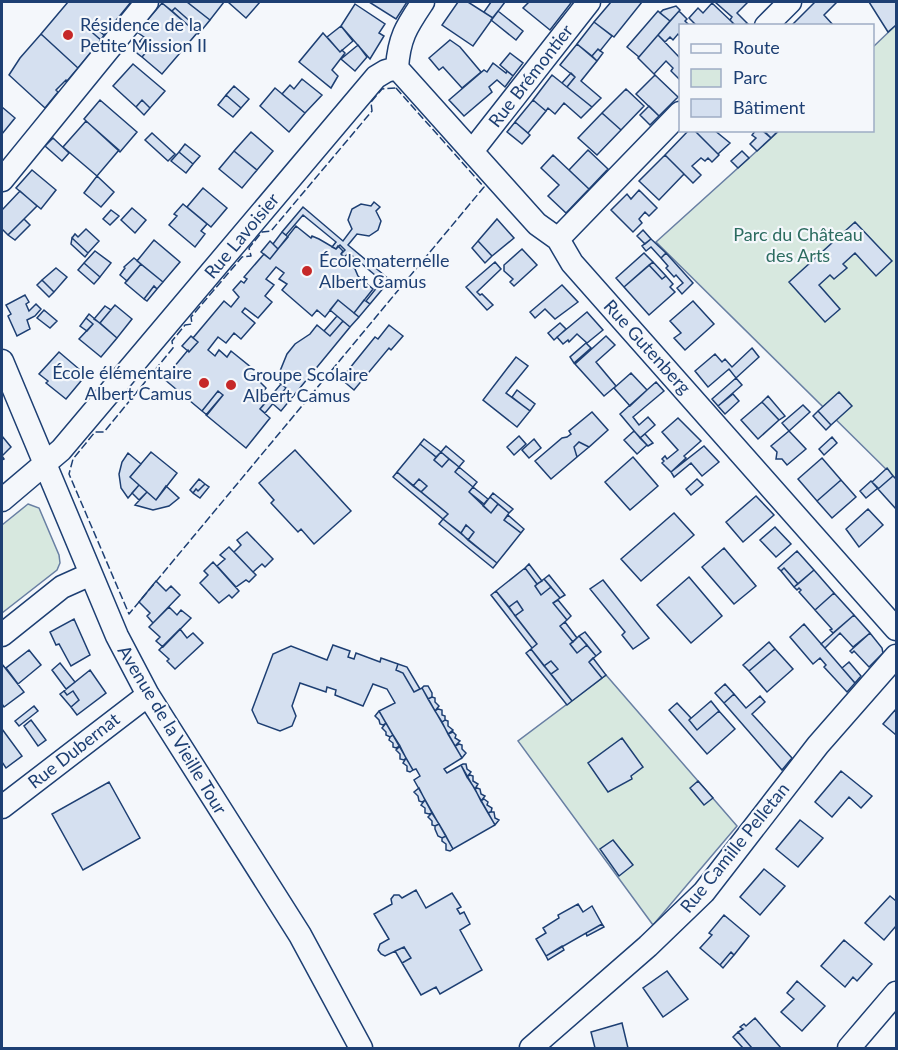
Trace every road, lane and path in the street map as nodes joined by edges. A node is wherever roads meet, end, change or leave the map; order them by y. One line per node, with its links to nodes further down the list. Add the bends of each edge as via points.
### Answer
1 (147, 2): 9 (street)
2 (423, 2): 6 (street, via 398,46)
3 (589, 2): 8 (street, Rue Brémontier)
4 (790, 2): 5 (street)
5 (768, 24)
6 (397, 68): 8 (street, Rue Gutenberg); 12 (street, Rue Lavoisier, via 376,77)
7 (679, 115): 10 (street)
8 (472, 150): 10 (street, Rue Gutenberg, via 537,224)
9 (2, 180)
10 (558, 239): 15 (street, Rue Gutenberg, via 572,263)
11 (2, 361): 12 (street, Avenue de la Vieille Tour)
12 (45, 465): 13 (street, Rue Lavoisier); 14 (street, Avenue de la Vieille Tour)
13 (2, 500)
14 (91, 574): 16 (street, via 62,587); 18 (street, Avenue de la Vieille Tour)
15 (897, 629)
16 (2, 635)
17 (897, 656): 22 (street, Rue Camille Pelletan, via 818,745 704,892)
18 (148, 695): 19 (street, Rue Dubernat); 21 (street, Avenue de la Vieille Tour, via 300,936)
19 (2, 807)
20 (897, 993): 23 (street)
21 (361, 1048)
22 (531, 1048)
23 (849, 1048)

